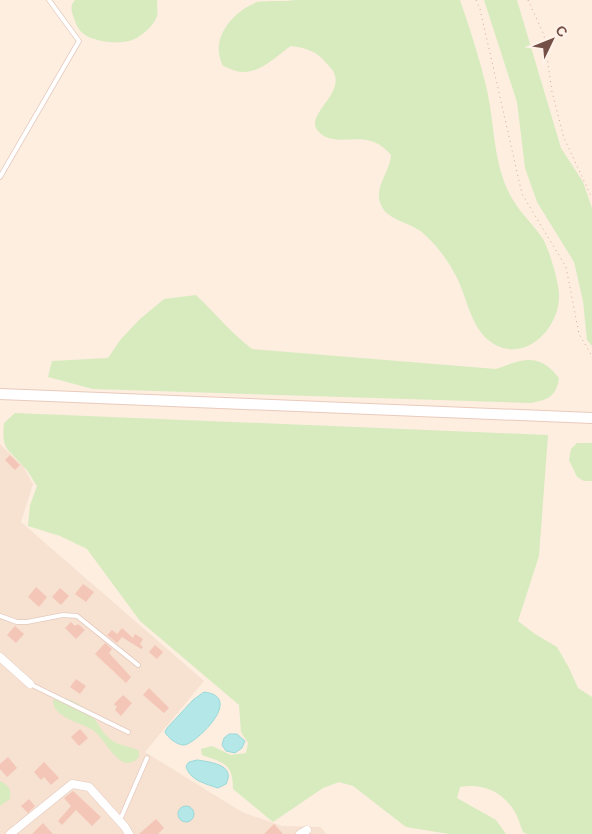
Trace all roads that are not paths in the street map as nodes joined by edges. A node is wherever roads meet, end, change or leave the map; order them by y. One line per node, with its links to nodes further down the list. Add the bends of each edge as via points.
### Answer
1 (49, 0): 2 (lane, via 78,40)
2 (0, 177)
3 (0, 394): 4 (street)
4 (592, 418)
5 (0, 616): 7 (lane, via 27,622 63,615 77,616)
6 (0, 657): 8 (street)
7 (138, 665)
8 (30, 684): 9 (lane)
9 (128, 732)
10 (147, 758): 11 (lane)
11 (120, 820): 12 (street, via 89,787 72,784); 13 (street)
12 (10, 834)
13 (129, 834)

